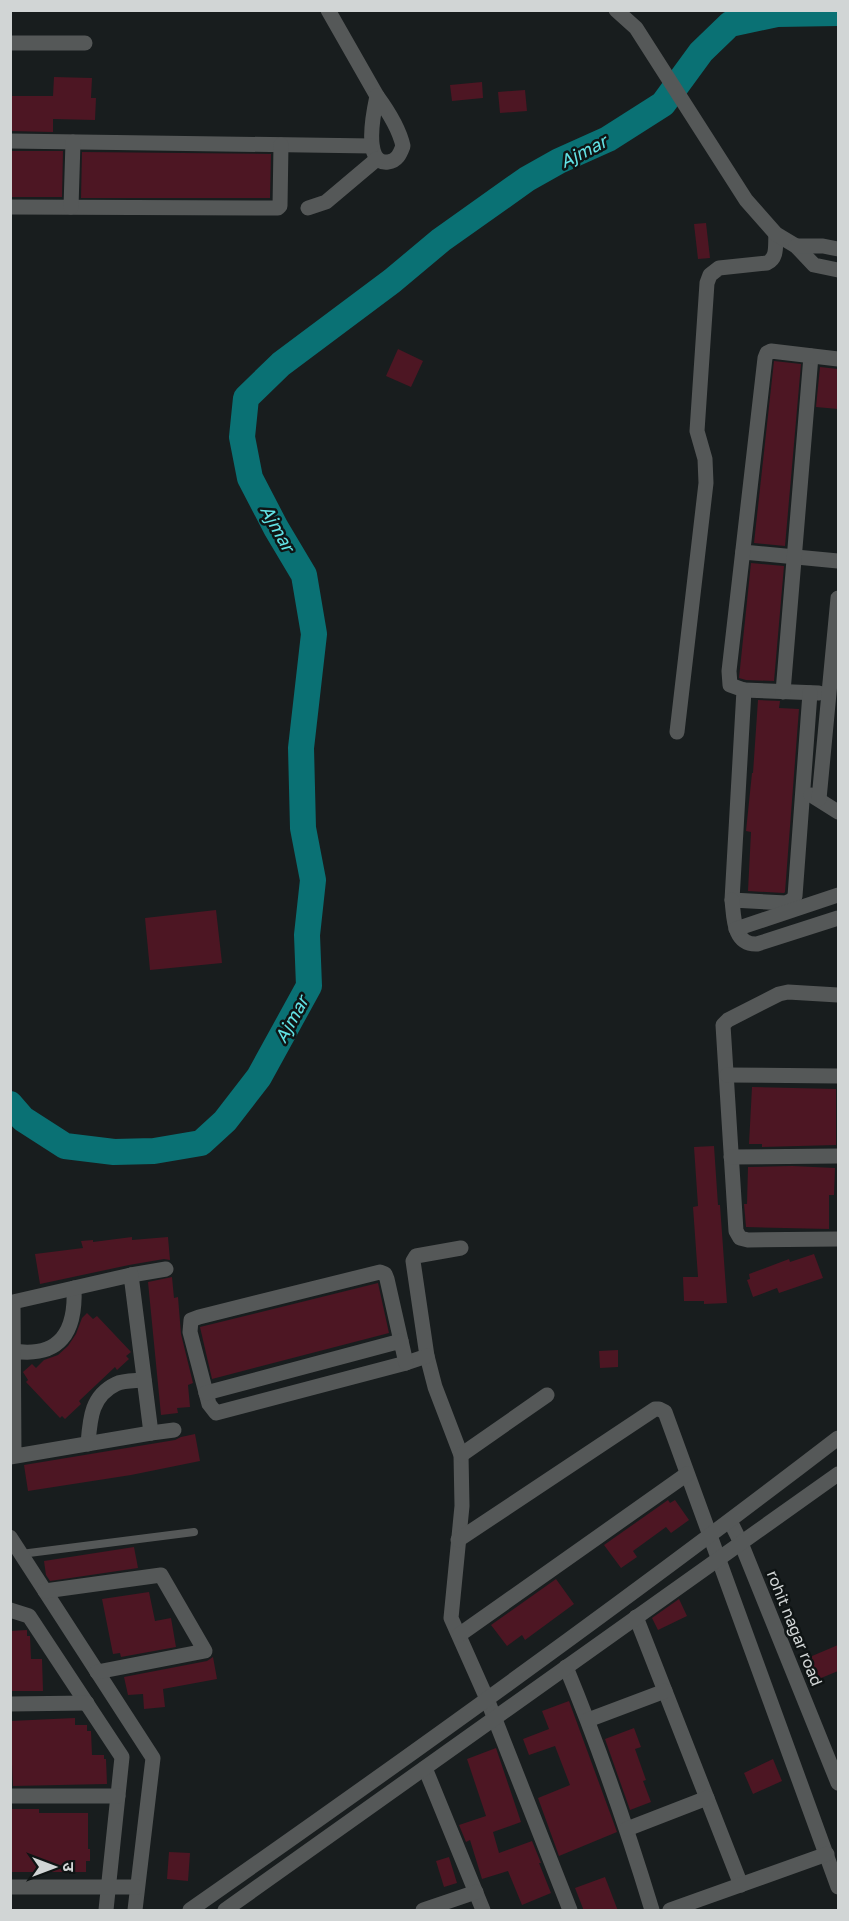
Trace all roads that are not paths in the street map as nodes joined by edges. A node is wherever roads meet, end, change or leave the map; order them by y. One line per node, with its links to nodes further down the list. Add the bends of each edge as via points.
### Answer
1 (328, 10): 5 (street)
2 (616, 10): 13 (street, via 636,28 746,200)
3 (10, 43): 4 (street)
4 (85, 43)
5 (377, 96): 9 (street, via 373,113); 9 (street, via 403,146 391,162 384,162)
6 (10, 141): 7 (street)
7 (73, 142): 8 (street); 11 (street)
8 (281, 145): 9 (street); 11 (street, via 278,208)
9 (374, 153): 12 (street, via 326,202)
10 (10, 207): 11 (street)
11 (71, 207)
12 (308, 208)
13 (776, 234): 14 (street); 27 (street, via 772,260 719,268 707,283 697,431 705,459 706,483)
14 (795, 246): 15 (street); 16 (street, via 814,265)
15 (838, 249)
16 (838, 270)
17 (811, 356): 18 (street); 19 (street, via 771,351 765,358); 20 (street)
18 (838, 359)
19 (743, 552): 20 (street); 23 (street, via 729,671 730,685)
20 (795, 556): 21 (street); 24 (street)
21 (838, 561)
22 (838, 598): 26 (street)
23 (744, 690): 24 (street); 32 (street)
24 (783, 692): 25 (street)
25 (810, 693): 26 (street); 28 (street)
26 (828, 693): 29 (street)
27 (677, 732)
28 (804, 790): 29 (street); 32 (street, via 795,896 786,903)
29 (819, 799): 30 (street)
30 (838, 812)
31 (838, 895): 33 (street)
32 (732, 900): 35 (street)
33 (795, 909): 35 (street); 36 (street)
34 (838, 918): 36 (street)
35 (736, 928): 36 (street, via 742,941 750,945)
36 (802, 930)
37 (838, 995): 38 (street, via 779,994 728,1020 723,1025)
38 (727, 1075): 39 (street); 40 (street)
39 (838, 1077)
40 (731, 1156): 41 (street); 42 (street, via 736,1231 740,1238)
41 (838, 1156)
42 (838, 1239)
43 (461, 1248): 51 (street, via 416,1256 413,1261)
44 (166, 1269): 45 (street)
45 (131, 1275): 48 (street); 53 (street)
46 (406, 1275): 47 (street)
47 (388, 1281): 49 (street); 54 (street, via 380,1272 191,1320 190,1332)
48 (74, 1288): 50 (street, via 73,1320 57,1343 29,1354); 50 (street, via 13,1302)
49 (401, 1341): 52 (street); 54 (street)
50 (13, 1351): 61 (street)
51 (427, 1356): 52 (street); 60 (street)
52 (406, 1363): 54 (street, via 216,1413)
53 (144, 1380): 57 (street); 59 (street, via 118,1383 93,1405)
54 (206, 1393)
55 (547, 1395): 60 (street)
56 (174, 1430): 57 (street)
57 (151, 1433): 59 (street)
58 (838, 1438): 64 (street)
59 (88, 1444): 61 (street)
60 (461, 1455): 68 (street)
61 (12, 1456)
62 (687, 1474): 67 (street); 68 (street, via 664,1412 655,1409); 75 (street)
63 (838, 1474): 69 (street)
64 (730, 1521): 67 (street); 69 (street, rohit nagar road)
65 (194, 1532): 70 (lane)
66 (10, 1537): 70 (street)
67 (709, 1537): 71 (street); 79 (street)
68 (459, 1540): 75 (street, via 451,1618)
69 (741, 1543): 71 (street); 85 (street, rohit nagar road)
70 (21, 1554): 72 (street)
71 (718, 1560): 74 (street); 90 (street)
72 (45, 1591): 77 (street); 77 (street, via 161,1575 205,1651)
73 (10, 1610): 80 (street, via 29,1616)
74 (636, 1617): 76 (street); 78 (street)
75 (459, 1635): 79 (street)
76 (566, 1667): 82 (street); 83 (street)
77 (97, 1672): 94 (street, via 153,1758)
78 (665, 1691): 83 (street); 88 (street)
79 (487, 1699): 82 (street); 99 (street)
80 (87, 1703): 81 (street); 87 (street, via 122,1757)
81 (10, 1704)
82 (495, 1719): 84 (street); 103 (street)
83 (588, 1720): 89 (street)
84 (425, 1768): 96 (street); 100 (street)
85 (838, 1783)
86 (10, 1796): 87 (street)
87 (118, 1796): 93 (street)
88 (707, 1798): 89 (street); 91 (street)
89 (627, 1829): 104 (street)
90 (827, 1854): 91 (street); 95 (street)
91 (741, 1885): 105 (street)
92 (10, 1887): 93 (street)
93 (108, 1887): 94 (street); 97 (street)
94 (137, 1887): 98 (street)
95 (838, 1887)
96 (476, 1892): 101 (street); 102 (street)
97 (106, 1911)
98 (135, 1911)
99 (190, 1911)
100 (225, 1911)
101 (423, 1911)
102 (483, 1911)
103 (570, 1911)
104 (652, 1911)
105 (670, 1911)

